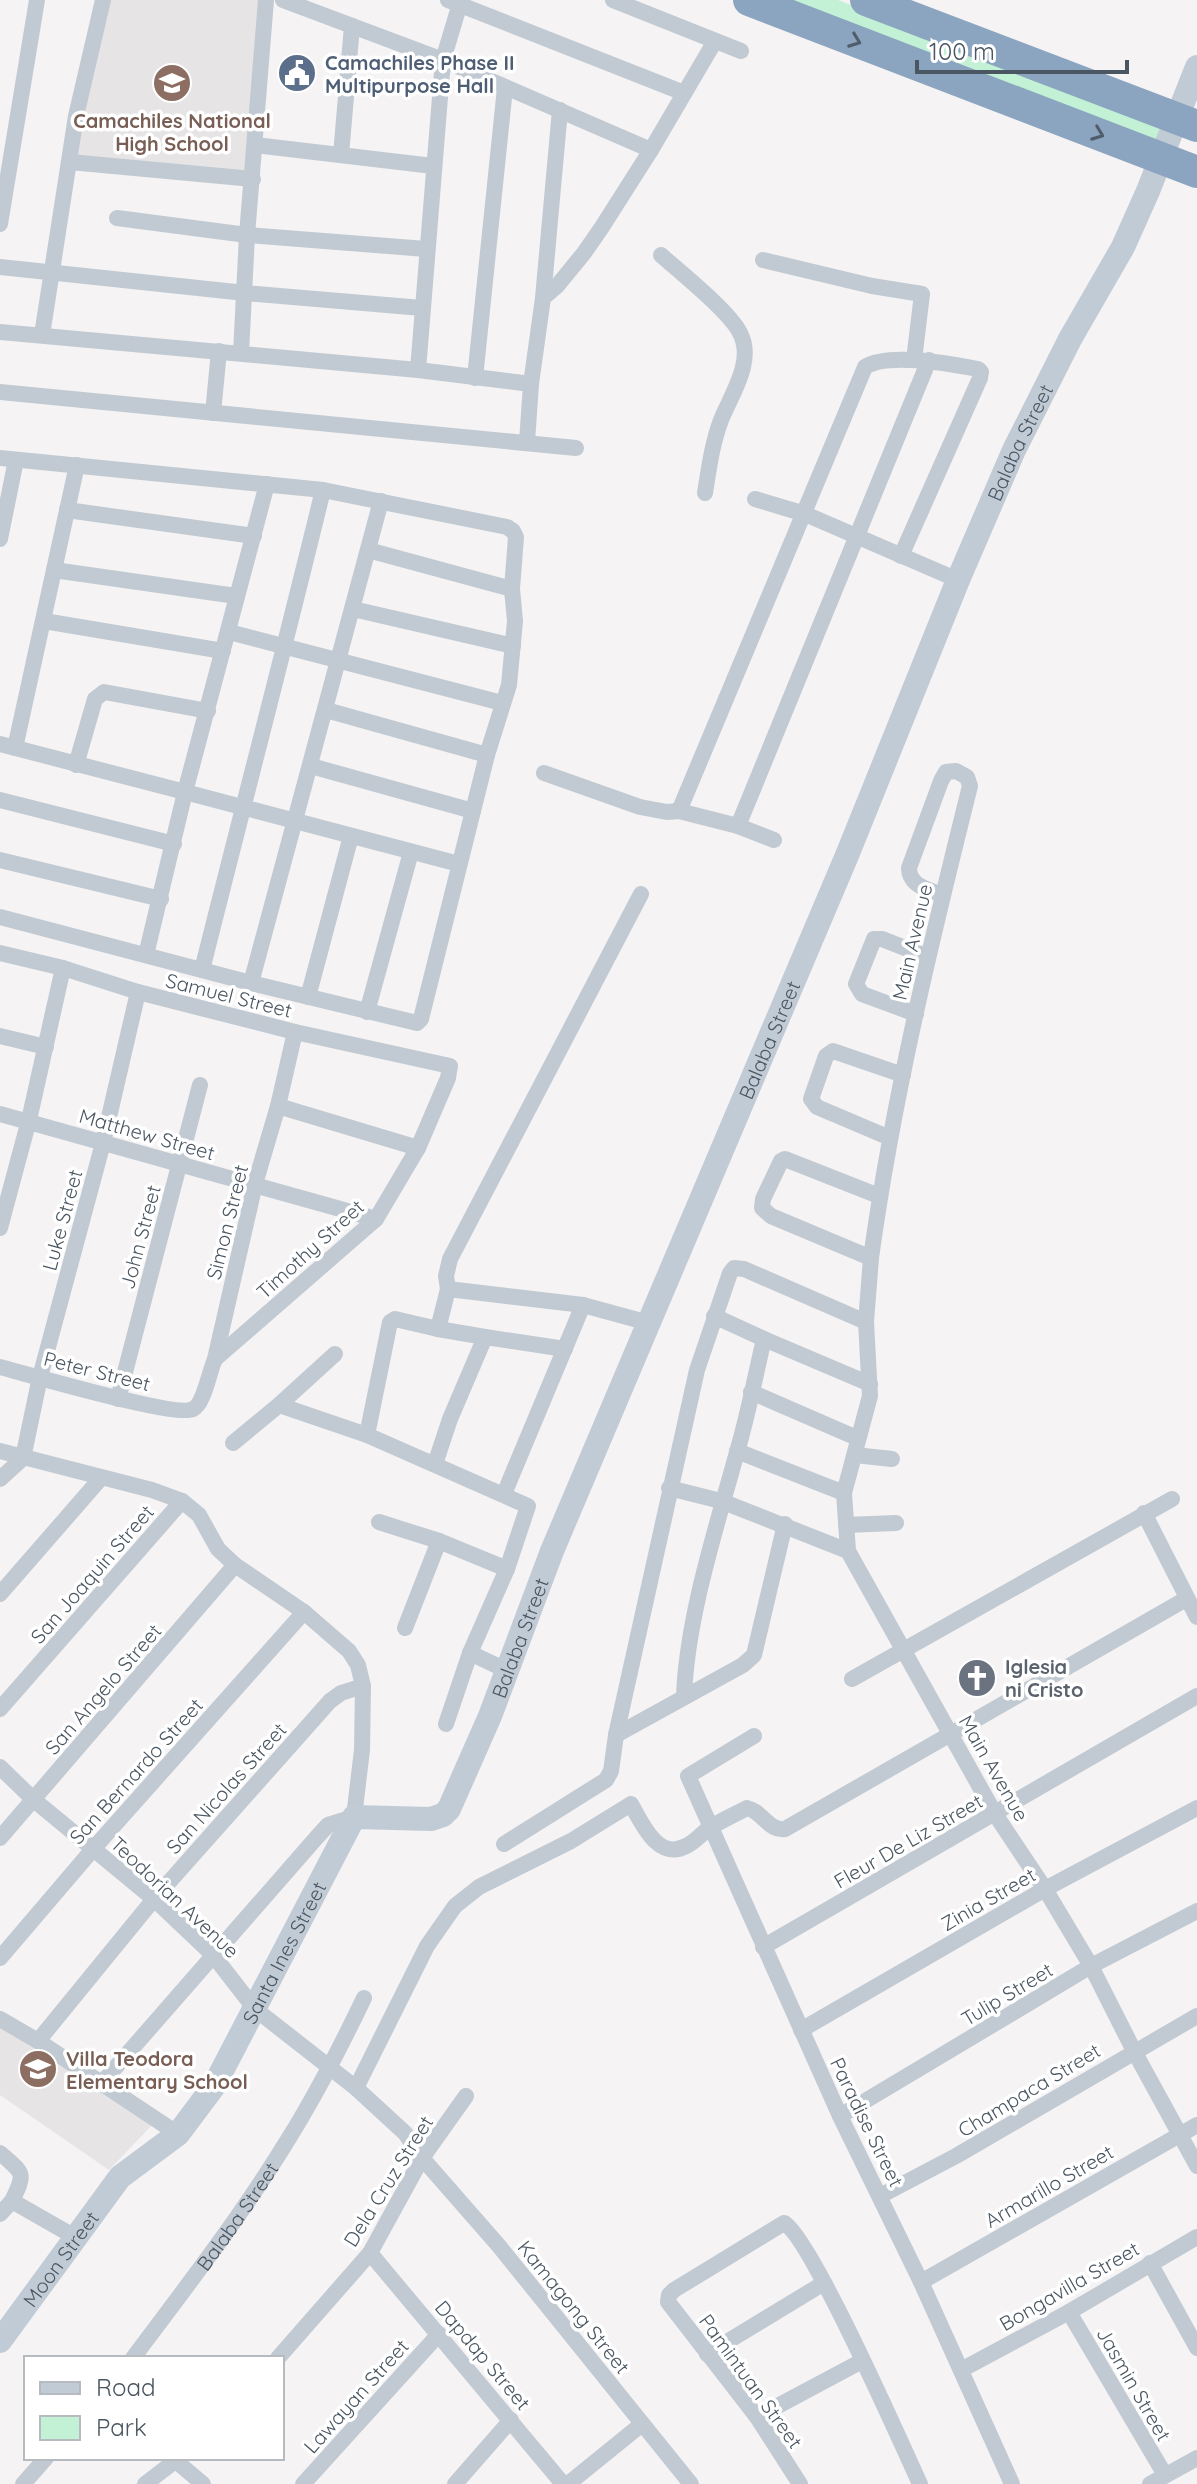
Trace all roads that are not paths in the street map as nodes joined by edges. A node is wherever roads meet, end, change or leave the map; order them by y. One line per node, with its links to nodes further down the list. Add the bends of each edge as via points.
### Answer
1 (37, 0): 26 (street)
2 (103, 0): 21 (street)
3 (266, 0): 18 (street)
4 (283, 0): 9 (street)
5 (613, 0): 10 (street)
6 (749, 0): 23 (highway, one-way to 23)
7 (866, 0): 17 (highway)
8 (456, 2): 12 (street); 15 (street)
9 (352, 26): 12 (street); 20 (street)
10 (715, 41): 11 (street); 15 (street)
11 (741, 51)
12 (443, 60): 14 (street); 22 (street)
13 (1196, 70): 63 (street, Balaba Street, via 1123,247 1014,450)
14 (505, 88): 16 (street); 42 (street)
15 (684, 93): 19 (street)
16 (560, 110): 19 (street); 34 (street)
17 (1197, 126)
18 (255, 145): 20 (street); 24 (street)
19 (651, 150): 34 (street, via 584,253)
20 (341, 155): 22 (street)
21 (70, 162): 24 (street); 32 (street)
22 (433, 166): 28 (street)
23 (1197, 172)
24 (253, 179): 27 (street)
25 (117, 218): 27 (street)
26 (0, 224)
27 (247, 235): 28 (street); 33 (street)
28 (426, 249): 35 (street)
29 (661, 255): 52 (street, via 733,322 743,339 742,366 710,457)
30 (763, 260): 40 (street, via 922,294)
31 (0, 267): 32 (street)
32 (51, 273): 33 (street); 37 (street)
33 (245, 293): 35 (street); 39 (street)
34 (543, 298): 43 (street)
35 (422, 308): 41 (street)
36 (0, 332): 37 (street)
37 (42, 335): 38 (street)
38 (219, 351): 39 (street); 45 (street)
39 (241, 353): 41 (street)
40 (922, 360): 56 (street, via 865,367); 58 (street); 61 (street, via 981,372)
41 (418, 370): 42 (street)
42 (475, 378): 43 (street)
43 (531, 384): 46 (street)
44 (0, 392): 45 (street)
45 (213, 413): 46 (street)
46 (527, 442): 47 (street)
47 (576, 448)
48 (8, 459): 49 (street); 59 (street)
49 (77, 465): 50 (street); 55 (street)
50 (267, 484): 51 (street); 57 (street)
51 (323, 490): 54 (street); 70 (street)
52 (705, 493)
53 (755, 499): 56 (street)
54 (381, 501): 60 (street); 64 (street, via 513,531)
55 (67, 510): 57 (street); 62 (street)
56 (805, 514): 58 (street); 85 (street)
57 (254, 536): 65 (street)
58 (857, 538): 61 (street); 87 (street)
59 (0, 539)
60 (368, 550): 64 (street); 66 (street)
61 (901, 556): 63 (street)
62 (54, 570): 65 (street); 67 (street)
63 (958, 580): 131 (street, Balaba Street)
64 (512, 589): 69 (street)
65 (236, 596): 68 (street)
66 (353, 609): 69 (street); 72 (street)
67 (44, 621): 71 (street); 76 (street)
68 (229, 632): 70 (street); 71 (street)
69 (513, 646): 73 (street)
70 (285, 647): 72 (street); 83 (street)
71 (223, 651): 75 (street)
72 (339, 660): 73 (street); 74 (street)
73 (502, 703): 77 (street)
74 (326, 710): 77 (street); 79 (street)
75 (208, 711): 78 (street, via 104,692 95,699); 81 (street)
76 (7, 746): 78 (street)
77 (487, 755): 84 (street)
78 (76, 765): 81 (street)
79 (311, 766): 84 (street); 86 (street)
80 (544, 773): 85 (street, via 640,807)
81 (185, 792): 83 (street); 90 (street)
82 (0, 800): 90 (street)
83 (242, 807): 86 (street); 102 (street)
84 (473, 811): 93 (street)
85 (679, 811): 87 (street)
86 (295, 821): 88 (street); 103 (street)
87 (738, 826): 89 (street)
88 (351, 836): 91 (street); 105 (street)
89 (774, 840)
90 (174, 844): 96 (street)
91 (411, 852): 93 (street); 106 (street)
92 (0, 860): 96 (street)
93 (459, 864): 106 (street, via 421,1019 408,1023)
94 (641, 894): 127 (street, via 450,1259)
95 (942, 895): 95 (street, Main Avenue, via 970,786 963,774 949,771 909,868 914,883); 100 (street, Main Avenue)
96 (161, 899): 99 (street)
97 (0, 917): 99 (street)
98 (0, 953): 101 (street, Samuel Street)
99 (146, 955): 102 (street)
100 (928, 957): 107 (street, Main Avenue); 107 (street, Main Avenue, via 874,939 856,984 862,994)
101 (63, 968): 104 (street, Samuel Street); 110 (street)
102 (202, 970): 103 (street)
103 (251, 983): 105 (street)
104 (138, 992): 108 (street, Samuel Street); 118 (street, Luke Street)
105 (308, 997): 106 (street)
106 (367, 1012)
107 (916, 1014): 112 (street, Main Avenue)
108 (295, 1032): 111 (street, Samuel Street); 114 (street, Simon Street)
109 (0, 1036): 110 (street)
110 (46, 1047): 116 (street)
111 (450, 1066): 119 (street, Timothy Street)
112 (903, 1075): 117 (street, Main Avenue); 117 (street, via 833,1051 826,1056 811,1099 817,1107)
113 (200, 1085): 120 (street, John Street)
114 (278, 1106): 119 (street); 121 (street, Simon Street)
115 (0, 1114): 116 (street, Matthew Street)
116 (29, 1120): 118 (street, Matthew Street); 123 (street)
117 (890, 1138): 122 (street, Main Avenue)
118 (103, 1143): 120 (street, Matthew Street); 139 (street, Luke Street)
119 (418, 1148): 124 (street, Timothy Street)
120 (180, 1164): 121 (street, Matthew Street); 142 (street, John Street)
121 (255, 1184): 124 (street, Matthew Street); 137 (street, Simon Street)
122 (879, 1196): 126 (street, Main Avenue); 126 (street, via 785,1159 763,1199 765,1212)
123 (4, 1198): 125 (street)
124 (376, 1219): 137 (street, Timothy Street)
125 (0, 1228)
126 (871, 1258): 130 (street, Main Avenue)
127 (448, 1289): 128 (street); 132 (street)
128 (583, 1305): 131 (street); 135 (street)
129 (714, 1316): 130 (street, via 730,1273 739,1267); 134 (street); 155 (street)
130 (866, 1322): 140 (street, Main Avenue)
131 (649, 1323): 177 (street, Balaba Street, via 552,1551)
132 (438, 1329): 133 (street); 145 (street, via 390,1322)
133 (485, 1337): 135 (street); 152 (street)
134 (764, 1339): 140 (street); 141 (street)
135 (565, 1349): 157 (street)
136 (335, 1354): 143 (street)
137 (215, 1359): 144 (street, Simon Street, via 201,1401)
138 (0, 1367): 139 (street, Peter Street)
139 (40, 1377): 142 (street, Peter Street); 150 (street, Luke Street)
140 (870, 1384): 147 (street, Main Avenue)
141 (751, 1392): 147 (street); 149 (street)
142 (118, 1399): 144 (street, Peter Street)
143 (279, 1405): 145 (street); 146 (street)
144 (185, 1411)
145 (367, 1435): 152 (street)
146 (233, 1443)
147 (856, 1447): 151 (street); 156 (street, Main Avenue)
148 (0, 1451): 150 (street)
149 (737, 1451): 156 (street); 160 (street)
150 (23, 1458): 153 (street); 154 (street)
151 (892, 1459)
152 (435, 1464): 157 (street)
153 (101, 1478): 159 (street); 170 (street)
154 (0, 1479)
155 (669, 1488): 160 (street); 184 (street)
156 (844, 1493): 165 (street, Main Avenue)
157 (504, 1494): 169 (street, via 529,1510)
158 (1172, 1499): 161 (street)
159 (182, 1501): 168 (street, via 199,1515 218,1549); 182 (street, San Joaquin Street)
160 (721, 1501): 164 (street); 180 (street)
161 (1144, 1513): 171 (street); 175 (street)
162 (379, 1522): 166 (street)
163 (896, 1523): 165 (street)
164 (785, 1524): 167 (street); 180 (street, via 754,1655)
165 (846, 1525): 167 (street, Main Avenue)
166 (439, 1541): 169 (street); 174 (street)
167 (848, 1551): 175 (street, Main Avenue)
168 (235, 1565): 172 (street); 188 (street, San Angelo Street)
169 (507, 1569): 176 (street)
170 (0, 1594)
171 (1186, 1599): 173 (street); 185 (street)
172 (304, 1612): 179 (street, via 349,1651); 195 (street, San Bernardo Street)
173 (1197, 1617)
174 (405, 1628)
175 (905, 1650): 178 (street); 185 (street, Main Avenue)
176 (470, 1653): 177 (street); 183 (street)
177 (508, 1671): 191 (street, Balaba Street, via 443,1815 415,1820)
178 (852, 1679)
179 (363, 1686): 191 (street, Santa Ines Street); 197 (street, San Nicolas Street, via 330,1701)
180 (684, 1696): 184 (street)
181 (1197, 1696): 190 (street, Fleur De Liz Street)
182 (0, 1709)
183 (446, 1724)
184 (616, 1735): 194 (street, via 606,1780)
185 (952, 1735): 190 (street, Main Avenue); 192 (street, via 785,1829 771,1826 747,1808)
186 (754, 1736): 192 (street, Paradise Street, via 688,1776)
187 (0, 1767): 188 (street, Teodorian Avenue)
188 (34, 1800): 193 (street, San Angelo Street); 195 (street, Teodorian Avenue)
189 (1197, 1808): 196 (street, Zinia Street)
190 (995, 1814): 196 (street, Main Avenue); 199 (street, Fleur De Liz Street)
191 (354, 1817): 200 (street, via 328,1825); 204 (street, Santa Ines Street)
192 (710, 1828): 199 (street, Paradise Street); 212 (street, via 687,1846 661,1848 631,1804 466,1896 427,1946)
193 (0, 1838)
194 (504, 1844)
195 (94, 1848): 197 (street, Teodorian Avenue); 201 (street, San Bernardo Street)
196 (1045, 1889): 202 (street, Main Avenue); 207 (street, Zinia Street)
197 (154, 1899): 200 (street, Teodorian Avenue); 208 (street, San Nicolas Street)
198 (1197, 1911): 202 (street, Tulip Street)
199 (763, 1947): 207 (street, Paradise Street)
200 (213, 1955): 204 (street, Teodorian Avenue); 211 (street)
201 (0, 1958)
202 (1091, 1966): 209 (street, Main Avenue); 214 (street, Tulip Street)
203 (364, 1998): 210 (street, Balaba Street)
204 (255, 2009): 210 (street, Teodorian Avenue); 216 (street, Santa Ines Street, via 214,2086)
205 (1197, 2016): 209 (street, Champaca Street)
206 (0, 2019): 208 (street)
207 (801, 2030): 214 (street, Paradise Street)
208 (38, 2041): 211 (street)
209 (1134, 2051): 217 (street, Main Avenue); 222 (street, Champaca Street)
210 (330, 2068): 212 (street, Teodorian Avenue); 236 (street, Balaba Street, via 280,2152)
211 (101, 2084): 216 (street)
212 (356, 2088): 219 (street, Teodorian Avenue, via 405,2133)
213 (466, 2096): 219 (street, Dela Cruz Street)
214 (840, 2116): 222 (street, Paradise Street)
215 (1197, 2125): 217 (street, Armarillo Street)
216 (178, 2134): 221 (street, Santa Ines Street)
217 (1179, 2135): 220 (street, Main Avenue); 229 (street, Armarillo Street)
218 (0, 2153): 223 (street, via 21,2174)
219 (422, 2158): 227 (street, Dela Cruz Street); 242 (street, Kamagong Street)
220 (1197, 2166)
221 (120, 2177): 225 (street, Moon Street)
222 (880, 2196): 229 (street, Paradise Street)
223 (12, 2201): 224 (street); 225 (street)
224 (0, 2214)
225 (75, 2237): 232 (street, Moon Street)
226 (1197, 2237): 228 (street, Bongavilla Street)
227 (370, 2253): 233 (street, Dapdap Street); 237 (street, Dela Cruz Street)
228 (1150, 2263): 231 (street, Bongavilla Street); 234 (street)
229 (921, 2282): 239 (street, Paradise Street)
230 (824, 2283): 235 (street); 235 (street, Pamintuan Street, via 793,2229 784,2223 669,2295 668,2302); 238 (street)
231 (1069, 2312): 239 (street, Bongavilla Street); 246 (street, Jasmin Street)
232 (4, 2326)
233 (439, 2334): 241 (street, Dapdap Street); 250 (street, Lawayan Street)
234 (1197, 2348)
235 (707, 2354): 240 (street, Pamintuan Street)
236 (135, 2356)
237 (280, 2356)
238 (862, 2361): 240 (street); 255 (street)
239 (961, 2370): 256 (street, Paradise Street)
240 (757, 2417): 254 (street, Pamintuan Street)
241 (511, 2420): 251 (street); 252 (street, Dapdap Street)
242 (642, 2424): 252 (street); 253 (street, Kamagong Street)
243 (1197, 2458): 246 (street)
244 (44, 2460): 247 (street)
245 (178, 2460): 248 (street); 249 (street)
246 (1157, 2480)
247 (23, 2484)
248 (145, 2484)
249 (203, 2484)
250 (303, 2484)
251 (455, 2484)
252 (566, 2484)
253 (691, 2484)
254 (800, 2484)
255 (920, 2484)
256 (1012, 2484)

